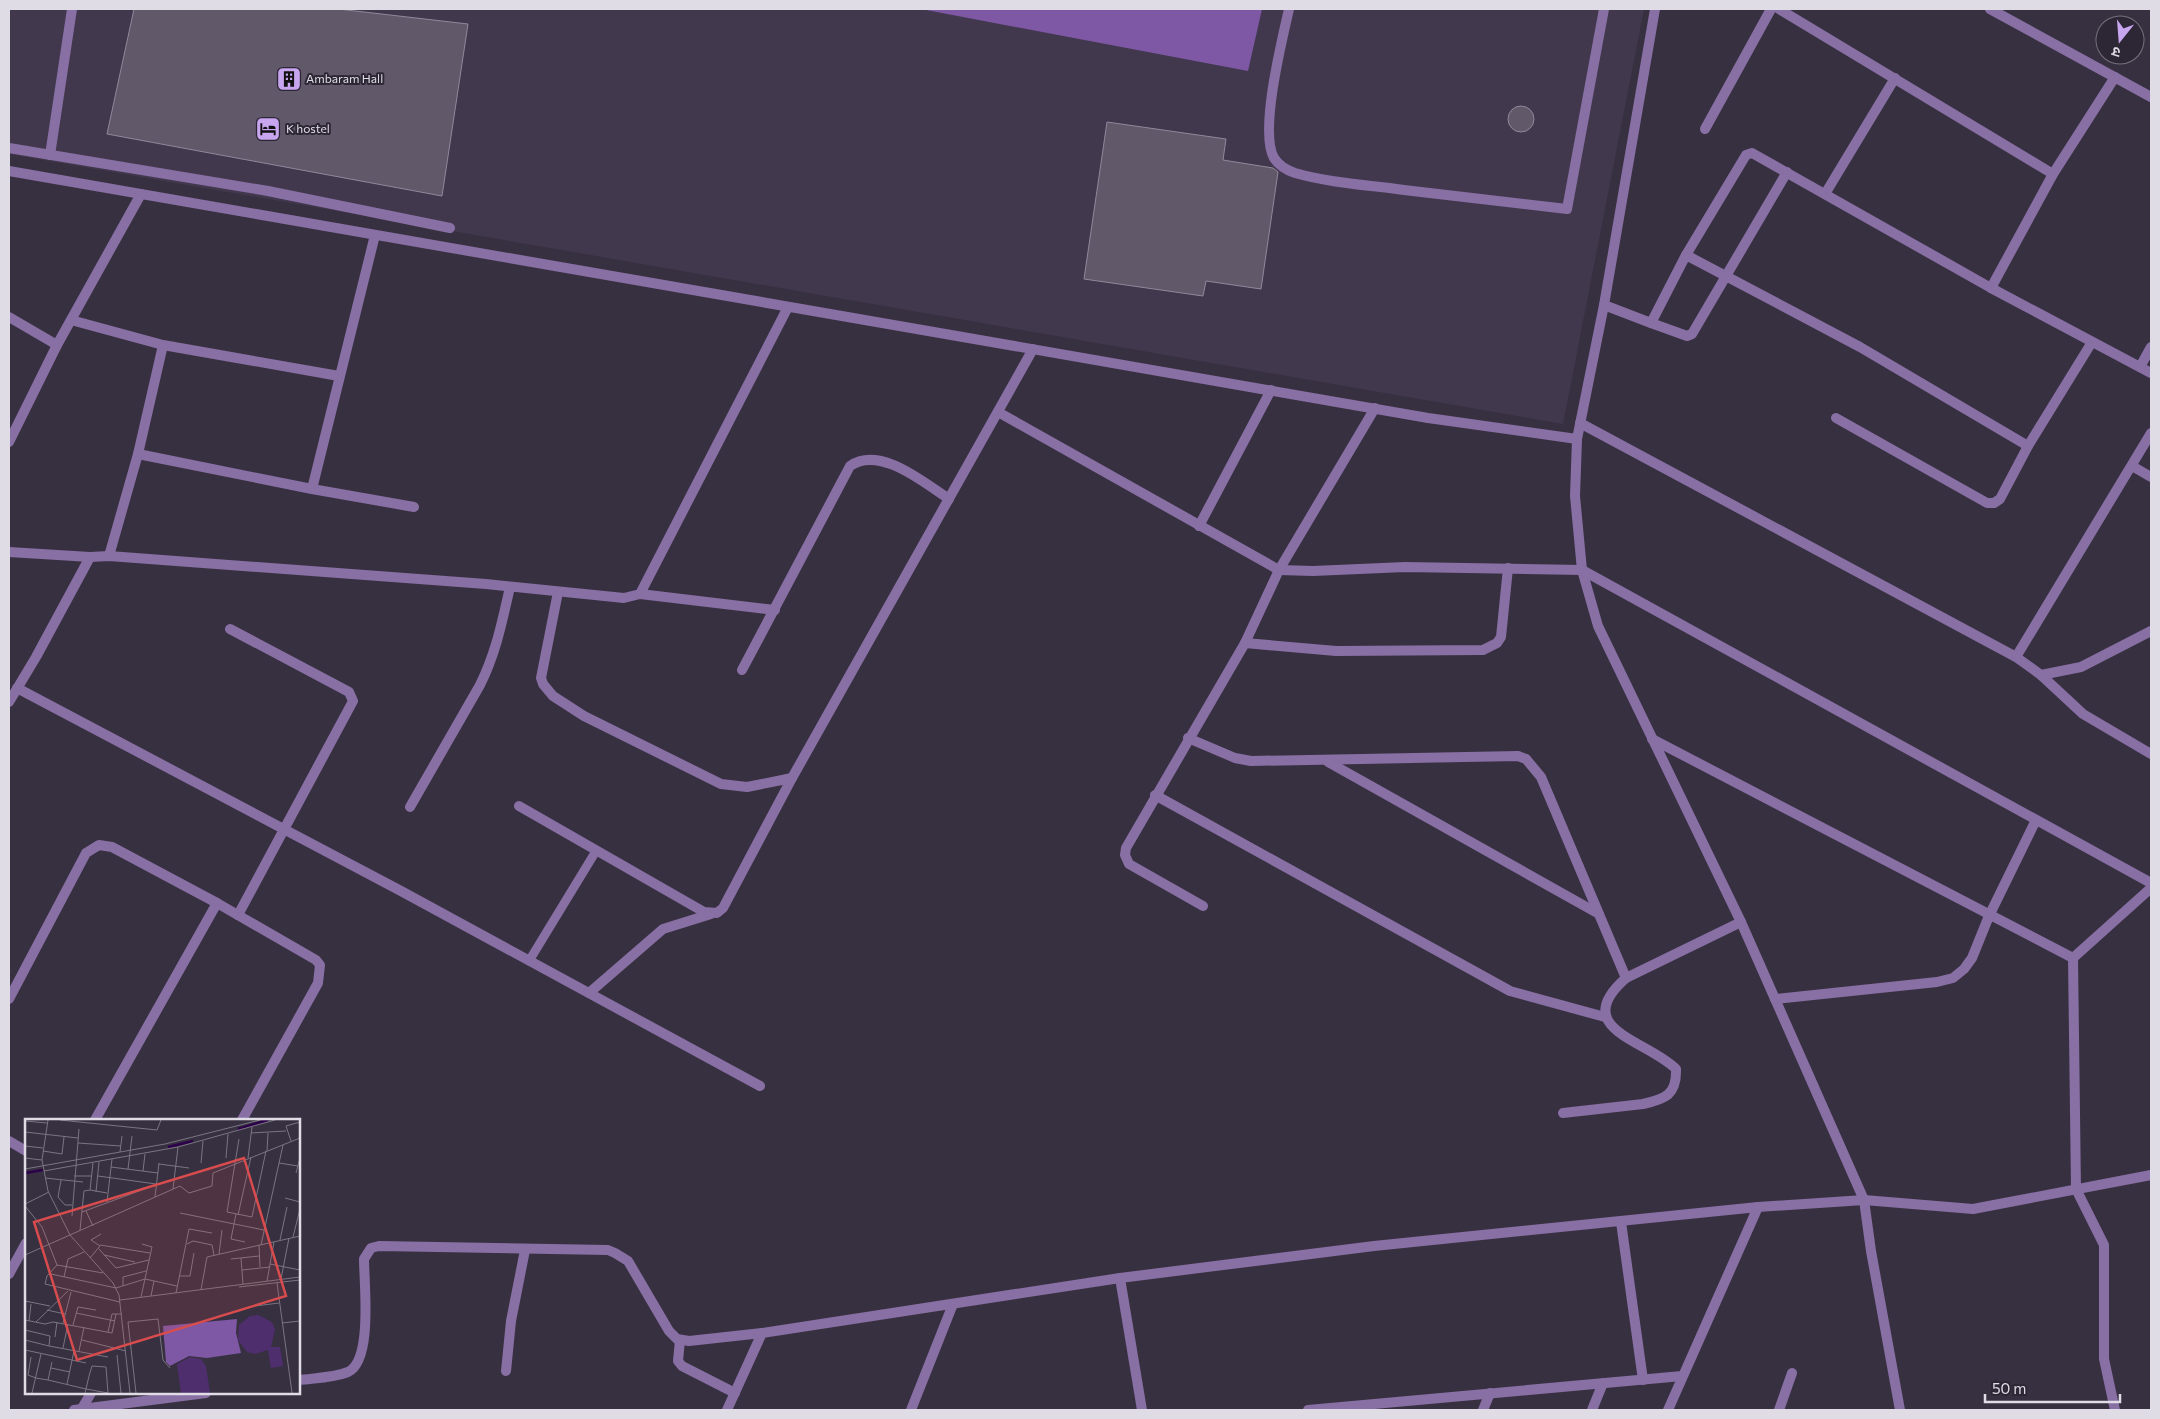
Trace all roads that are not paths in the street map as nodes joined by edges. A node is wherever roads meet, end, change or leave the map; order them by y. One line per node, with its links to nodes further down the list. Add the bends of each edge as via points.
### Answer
1 (72, 9): 13 (street)
2 (1289, 9): 3 (street, via 1276,65 1269,146 1273,157 1283,168 1340,182 1567,209)
3 (1604, 9)
4 (1655, 9): 24 (street)
5 (1771, 9): 11 (street)
6 (1779, 9): 9 (street)
7 (1990, 9): 8 (street)
8 (2115, 77): 10 (street); 16 (street)
9 (1895, 78): 16 (street); 18 (street)
10 (2151, 97)
11 (1705, 129)
12 (9, 148): 13 (street)
13 (50, 155): 19 (street, via 268,191)
14 (9, 171): 17 (street)
15 (1787, 172): 18 (street); 21 (street, via 1756,154 1746,155); 22 (street)
16 (2053, 174): 23 (street)
17 (141, 194): 20 (street); 27 (street)
18 (1825, 194): 23 (street)
19 (450, 228)
20 (375, 235): 25 (street); 36 (street)
21 (1686, 255): 22 (street); 28 (street)
22 (1725, 277): 28 (street, via 1690,336); 45 (street, via 1860,347)
23 (1991, 288): 29 (street)
24 (1604, 305): 28 (street); 41 (street)
25 (788, 307): 33 (street); 61 (street)
26 (9, 317): 30 (street)
27 (71, 320): 30 (street); 31 (street)
28 (1651, 323)
29 (2092, 342): 34 (street); 45 (street)
30 (57, 345): 44 (street)
31 (163, 345): 36 (street); 46 (street)
32 (2151, 347): 34 (street)
33 (1033, 349): 37 (street); 39 (street)
34 (2140, 367): 35 (street)
35 (2151, 373)
36 (339, 376): 49 (street)
37 (1271, 390): 38 (street); 52 (street)
38 (1375, 408): 43 (street); 57 (street)
39 (998, 412): 50 (street); 52 (street)
40 (1836, 418): 45 (street, via 1991,504 2000,499)
41 (1580, 423): 43 (street); 66 (street)
42 (2151, 433): 47 (street)
43 (1577, 439): 58 (street, via 1575,496)
44 (9, 442)
45 (2028, 446)
46 (138, 454): 49 (street); 54 (street)
47 (2132, 466): 48 (street); 66 (street)
48 (2151, 478)
49 (312, 489): 51 (street)
50 (950, 499): 62 (street, via 899,467 882,461 858,460 850,466); 75 (street)
51 (414, 507)
52 (1199, 526): 57 (street)
53 (9, 552): 55 (street)
54 (109, 556): 55 (street); 59 (street)
55 (90, 557): 69 (street)
56 (1508, 568): 57 (street, via 1405,566); 58 (street); 65 (street, via 1501,637 1497,643 1483,650 1336,651)
57 (1280, 570): 65 (street)
58 (1582, 570): 72 (street, via 1598,626); 79 (street)
59 (510, 587): 60 (street); 78 (street, via 498,644 490,664)
60 (558, 592): 61 (street, via 624,598); 75 (street, via 541,678 553,696 584,716 721,784 747,787)
61 (640, 594): 62 (street)
62 (775, 610): 67 (street)
63 (230, 628): 80 (street, via 352,697 352,706)
64 (2151, 631): 68 (street, via 2081,667)
65 (1245, 643): 71 (street)
66 (2016, 657): 68 (street)
67 (742, 670)
68 (2041, 675): 73 (street, via 2083,714)
69 (17, 688): 70 (street); 80 (street)
70 (9, 702)
71 (1188, 738): 74 (street, via 1243,760); 76 (street)
72 (1652, 739): 89 (street); 90 (street)
73 (2151, 754)
74 (1326, 761): 87 (street); 87 (street, via 1518,756 1526,759 1541,777)
75 (792, 778): 86 (street, via 728,902 717,913)
76 (1155, 795): 85 (street, via 1126,848 1127,861); 97 (street, via 1510,991)
77 (520, 806): 81 (street)
78 (410, 807)
79 (2036, 820): 82 (street); 89 (street)
80 (286, 829): 88 (street); 92 (street)
81 (596, 851): 86 (street); 92 (lane)
82 (2151, 884)
83 (2151, 888): 91 (street)
84 (217, 903): 88 (street); 96 (street, via 112,847 99,845 92,848 86,853); 100 (street)
85 (1203, 906)
86 (711, 914): 94 (street, via 663,929)
87 (1599, 914): 93 (street)
88 (238, 915): 101 (street, via 316,960 320,969 318,983)
89 (1989, 916): 91 (street); 95 (street, via 1972,958 1953,978)
90 (1741, 922): 93 (street); 95 (street)
91 (2072, 958): 105 (street)
92 (529, 961): 94 (street)
93 (1626, 978): 97 (street, via 1610,996)
94 (589, 993): 98 (street)
95 (1775, 999): 106 (street)
96 (9, 1000)
97 (1605, 1017): 99 (street, via 1621,1035 1672,1065 1676,1069 1676,1085 1668,1096 1654,1102)
98 (760, 1086)
99 (1563, 1113)
100 (96, 1119)
101 (243, 1119)
102 (9, 1142): 103 (street)
103 (25, 1150)
104 (2151, 1174): 105 (street)
105 (2076, 1189): 106 (street, via 1973,1209); 139 (street, via 2104,1246 2104,1359)
106 (1864, 1200): 107 (street); 138 (street)
107 (1758, 1207): 108 (street); 118 (street)
108 (1621, 1222): 112 (street, via 1374,1246); 120 (street)
109 (25, 1245): 111 (street)
110 (525, 1250): 115 (street, via 615,1252 628,1261 669,1331); 116 (street); 119 (street, via 371,1248 364,1259 364,1344 356,1365 349,1372)
111 (9, 1274)
112 (1120, 1278): 113 (street); 131 (street)
113 (953, 1304): 114 (street); 130 (street)
114 (762, 1333): 115 (street); 125 (street)
115 (680, 1340): 125 (street, via 678,1361 682,1366)
116 (506, 1371)
117 (1792, 1373): 137 (street)
118 (1682, 1376): 120 (street); 136 (street)
119 (300, 1380)
120 (1643, 1380): 121 (street)
121 (1604, 1383): 122 (street); 135 (street)
122 (1490, 1393): 126 (street); 134 (street)
123 (90, 1394): 128 (street)
124 (199, 1394): 128 (street)
125 (735, 1394): 129 (street)
126 (1420, 1399): 132 (street); 133 (street)
127 (74, 1410): 128 (street)
128 (81, 1410)
129 (727, 1410)
130 (911, 1410)
131 (1142, 1410)
132 (1308, 1410)
133 (1416, 1410)
134 (1483, 1410)
135 (1592, 1410)
136 (1668, 1410)
137 (1780, 1410)
138 (1900, 1410)
139 (2115, 1410)

